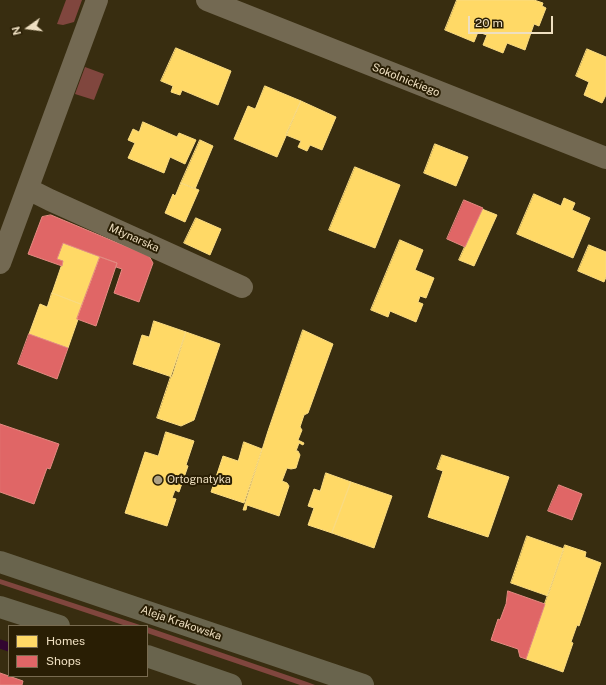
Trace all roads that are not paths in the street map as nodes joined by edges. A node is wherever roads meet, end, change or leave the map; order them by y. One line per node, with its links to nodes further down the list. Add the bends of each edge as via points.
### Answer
1 (97, 0): 4 (street)
2 (207, 0): 3 (street, Sokolnickiego)
3 (606, 158)
4 (28, 189): 5 (street); 6 (street, Młynarska)
5 (0, 263)
6 (242, 287)
7 (0, 562): 13 (main road, Aleja Krakowska)
8 (0, 607): 9 (main road)
9 (56, 625)
10 (148, 656): 11 (main road)
11 (207, 681): 12 (main road)
12 (231, 685)
13 (363, 685)

